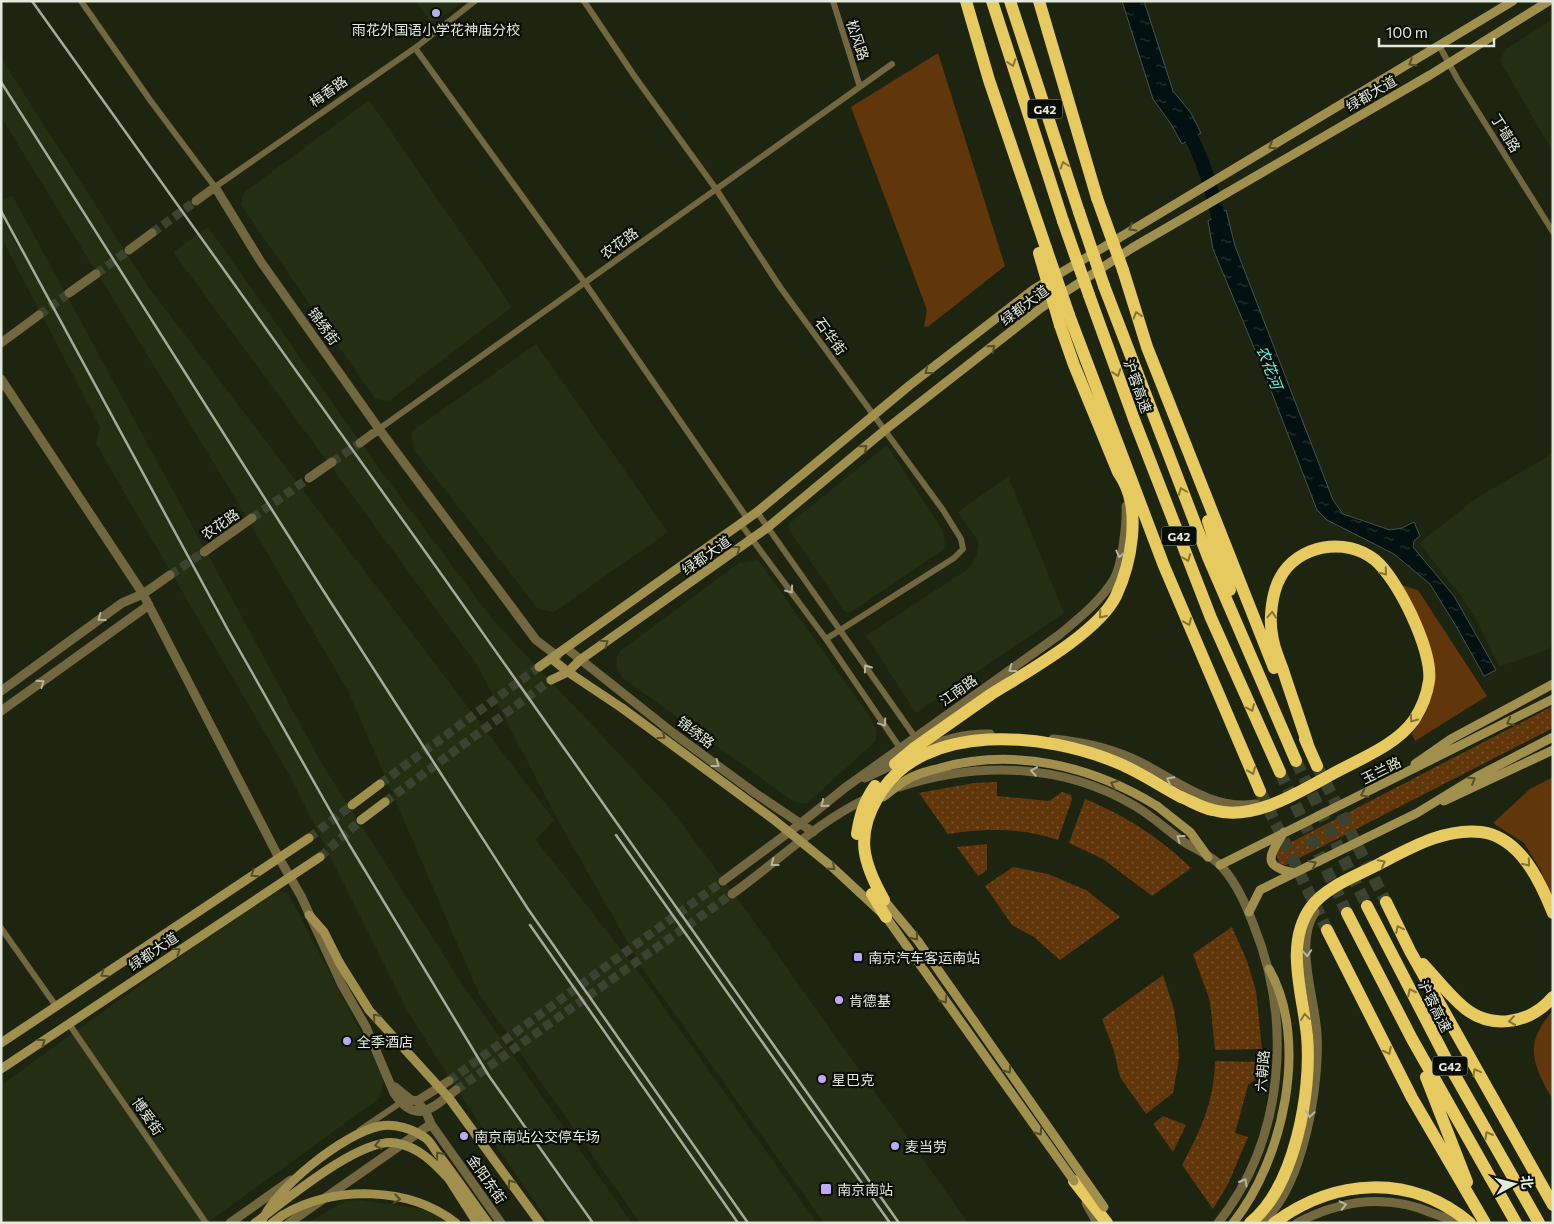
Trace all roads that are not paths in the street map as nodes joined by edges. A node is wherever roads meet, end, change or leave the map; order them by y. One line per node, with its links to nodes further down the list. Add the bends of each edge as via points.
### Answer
1 (81, 1): 16 (street, 锦绣街)
2 (475, 1): 12 (street, 梅香路)
3 (584, 1): 17 (street, 石华街, via 634,78)
4 (833, 1): 15 (street, 松风路)
5 (966, 1): 22 (highway)
6 (992, 1): 66 (highway, 沪蓉高速 / G42, one-way to 66, bridge, via 1063,221 1135,422 1211,618)
7 (1040, 1): 28 (highway, one-way to 7, bridge, via 1097,198)
8 (1513, 1): 11 (main road, 绿都大道)
9 (1549, 1): 13 (main road, 绿都大道)
10 (1011, 4): 48 (highway, 沪蓉高速 / G42, one-way to 10, bridge, via 1201,540 1104,286)
11 (1440, 47): 13 (street, 丁墙路); 30 (main road, 绿都大道, one-way to 30, via 1034,289)
12 (415, 48): 16 (street, 梅香路); 24 (street)
13 (1449, 63): 19 (street, 丁墙路); 32 (main road, 绿都大道, one-way to 13, via 1041,308 1132,248)
14 (892, 64): 15 (street, 农花路)
15 (860, 87): 17 (street, 农花路)
16 (215, 187): 18 (street, 梅香路); 31 (street, 锦绣街, via 260,262)
17 (716, 189): 24 (street, 农花路); 30 (street, 石华街, via 780,287)
18 (196, 202)
19 (1553, 232)
20 (152, 233): 21 (street)
21 (129, 250)
22 (1042, 251): 35 (highway, bridge, via 1060,325); 70 (highway, one-way to 70, bridge, via 1070,315 1164,566)
23 (96, 274): 25 (street)
24 (585, 284): 31 (street, 农花路); 39 (street)
25 (69, 293)
26 (39, 316): 27 (street)
27 (1, 343)
28 (1147, 347): 48 (highway); 61 (highway, via 1276,673)
29 (1, 379): 44 (street)
30 (874, 416): 32 (street, 石华街); 37 (main road, 绿都大道)
31 (379, 429): 33 (street, 农花路); 50 (street, 锦绣街, via 536,640)
32 (885, 430): 40 (main road, 绿都大道, one-way to 32); 46 (street, 石华街, via 943,510 962,539 963,549 954,558)
33 (360, 443)
34 (332, 462): 36 (street)
35 (1118, 472): 59 (street, 江南路, one-way to 59, via 1125,498 1125,533 1115,578 1098,600 1059,636); 81 (highway, one-way to 81, bridge, via 1128,486 1133,523 1128,562 1116,597 1099,620 913,749 886,773 865,801 860,814)
36 (309, 478)
37 (757, 512): 39 (main road, 绿都大道); 40 (street)
38 (252, 518): 42 (street, 农花路)
39 (743, 521): 41 (street); 49 (main road, 绿都大道)
40 (767, 528): 41 (main road, 绿都大道); 46 (street)
41 (752, 539): 47 (street, one-way to 47); 51 (main road, 绿都大道, one-way to 41)
42 (204, 552)
43 (170, 575): 44 (street)
44 (143, 594): 45 (street); 56 (street, one-way to 56, via 122,603)
45 (149, 605): 58 (street, one-way to 45); 84 (street)
46 (840, 629): 47 (street, 石华街); 59 (street, one-way to 46)
47 (826, 640): 62 (street, one-way to 62)
48 (1246, 642): 64 (highway, 沪蓉高速 / G42)
49 (566, 648): 50 (main road, 绿都大道); 51 (street, 锦绣路)
50 (554, 658): 52 (main road, 绿都大道); 53 (main road)
51 (580, 660): 53 (main road, 绿都大道); 77 (street, 锦绣路, one-way to 77, via 703,755)
52 (539, 667)
53 (568, 672): 54 (main road, 绿都大道); 99 (main road, one-way to 99, bridge, via 773,818)
54 (551, 680)
55 (1553, 684): 67 (main road, via 1451,739)
56 (1, 691)
57 (1553, 699): 67 (main road, 玉兰路, one-way to 67)
58 (1, 711)
59 (915, 737): 62 (street, 江南路)
60 (1553, 737): 75 (main road, one-way to 60)
61 (1308, 745): 65 (highway); 71 (highway, one-way to 71, via 1271,633 1274,597 1279,579 1304,554 1316,549 1345,546 1375,560 1406,604 1428,659 1429,681 1424,702 1413,721 1398,736)
62 (900, 748): 69 (street, 江南路)
63 (1553, 750): 75 (main road)
64 (1296, 761)
65 (1317, 766)
66 (1280, 772)
67 (1394, 780): 79 (main road, 玉兰路, one-way to 79)
68 (380, 784): 73 (main road)
69 (846, 787): 71 (street, one-way to 69, via 1248,805 1228,804 1191,791 1142,763 1107,748 1020,735 964,734 935,743); 77 (street, 江南路, one-way to 77)
70 (1260, 791)
71 (1283, 798): 74 (highway, bridge, via 1259,809 1213,811 1118,763 1090,753 1030,741 996,739 945,746 920,756 883,787)
72 (385, 802): 76 (main road)
73 (352, 805)
74 (872, 809): 81 (highway, bridge); 83 (main road, one-way to 74, bridge, via 1190,832 1157,806 1085,772 1036,760 980,759 924,772 907,779); 92 (highway, bridge, via 863,848 871,878)
75 (1416, 813): 86 (main road, one-way to 75)
76 (361, 820)
77 (800, 824): 78 (street, 锦绣路); 89 (street, 江南路)
78 (813, 832): 83 (street, one-way to 78, via 1148,815 1111,794 1072,779 1034,770 975,770 927,778 872,796); 91 (street, one-way to 91)
79 (1284, 832): 85 (main road, 玉兰路); 86 (main road, via 1270,859 1279,870)
80 (309, 838): 84 (main road, 绿都大道)
81 (857, 846): 90 (highway, via 860,870)
82 (320, 857): 88 (main road, 绿都大道)
83 (1208, 857): 85 (street)
84 (279, 858): 88 (street); 105 (main road, 绿都大道, one-way to 105)
85 (1220, 865): 95 (street, 六朝路, via 1237,887)
86 (1294, 873): 95 (main road, via 1260,890)
87 (1359, 875): 97 (highway, one-way to 97, via 1444,835 1469,831 1485,833 1502,839 1516,850 1532,870); 138 (highway, one-way to 87, via 1272,1200 1300,1125 1308,1065 1296,950 1300,927 1312,906 1328,892); 139 (street, one-way to 139, via 1319,906 1309,926 1306,953 1317,1036 1314,1089 1296,1168 1280,1199)
88 (291, 876): 98 (street); 106 (main road, 绿都大道, one-way to 88)
89 (723, 881)
90 (867, 884): 92 (highway, bridge); 99 (highway, bridge)
91 (732, 894)
92 (884, 900): 119 (main road, one-way to 119, bridge, via 918,941)
93 (1386, 902): 102 (highway, one-way to 93)
94 (1367, 906): 146 (highway, 沪蓉高速 / G42, one-way to 94, via 1453,1072)
95 (1249, 912): 103 (street, 六朝路)
96 (1347, 913): 107 (highway, G42)
97 (1553, 913)
98 (309, 914): 112 (street, via 342,985 366,1027 385,1076); 131 (main road, one-way to 98, bridge, via 449,1098 369,1010 324,932)
99 (886, 917): 117 (main road, one-way to 117, bridge)
100 (1, 928): 105 (street)
101 (1327, 930): 120 (highway, one-way to 120, via 1412,1098)
102 (1410, 951): 104 (highway, one-way to 102, via 1525,1018 1504,1022 1483,1018 1460,1005); 118 (highway, one-way to 102)
103 (1269, 969): 136 (street, 六朝路, one-way to 103, via 1258,1156 1273,1101 1278,1037); 137 (main road, via 1280,988 1286,1016 1288,1067 1284,1104 1264,1176)
104 (1553, 997)
105 (56, 1006): 108 (main road, 绿都大道)
106 (69, 1024): 109 (main road, 绿都大道, one-way to 106); 121 (street, 博爱街)
107 (1412, 1039): 120 (highway); 145 (highway, G42)
108 (1, 1043)
109 (1, 1069)
110 (449, 1081): 113 (street)
111 (456, 1090): 114 (street)
112 (402, 1099): 113 (street); 114 (street, via 414,1111); 122 (street)
113 (418, 1101): 114 (street, 金阳东街)
114 (426, 1112): 115 (street, 金阳东街)
115 (431, 1124): 126 (street); 130 (street, 金阳东街)
116 (316, 1162): 122 (street, bridge); 124 (main road, bridge, via 277,1196); 129 (main road, one-way to 116, bridge, via 425,1137 402,1127 380,1126 346,1141)
117 (1074, 1181): 132 (street); 133 (highway)
118 (1553, 1205)
119 (1104, 1207): 134 (highway); 135 (highway)
120 (1477, 1210): 144 (highway)
121 (206, 1223)
122 (228, 1223)
123 (255, 1223): 128 (main road, one-way to 123, bridge, via 449,1179 430,1159 418,1150 395,1142 354,1152)
124 (261, 1223)
125 (272, 1223): 127 (main road, one-way to 127, bridge, via 297,1207 316,1200 351,1194 423,1203)
126 (289, 1223)
127 (456, 1223)
128 (477, 1223)
129 (488, 1223)
130 (501, 1223)
131 (540, 1223)
132 (1097, 1223)
133 (1107, 1223)
134 (1111, 1223)
135 (1116, 1223)
136 (1218, 1223)
137 (1233, 1223)
138 (1250, 1223)
139 (1261, 1223)
140 (1274, 1223): 143 (highway, via 1294,1209 1351,1188 1394,1188 1422,1195 1456,1211)
141 (1297, 1223): 142 (street, one-way to 142, via 1335,1207 1385,1201 1414,1205)
142 (1454, 1223)
143 (1470, 1223)
144 (1485, 1223)
145 (1516, 1223)
146 (1539, 1223)

